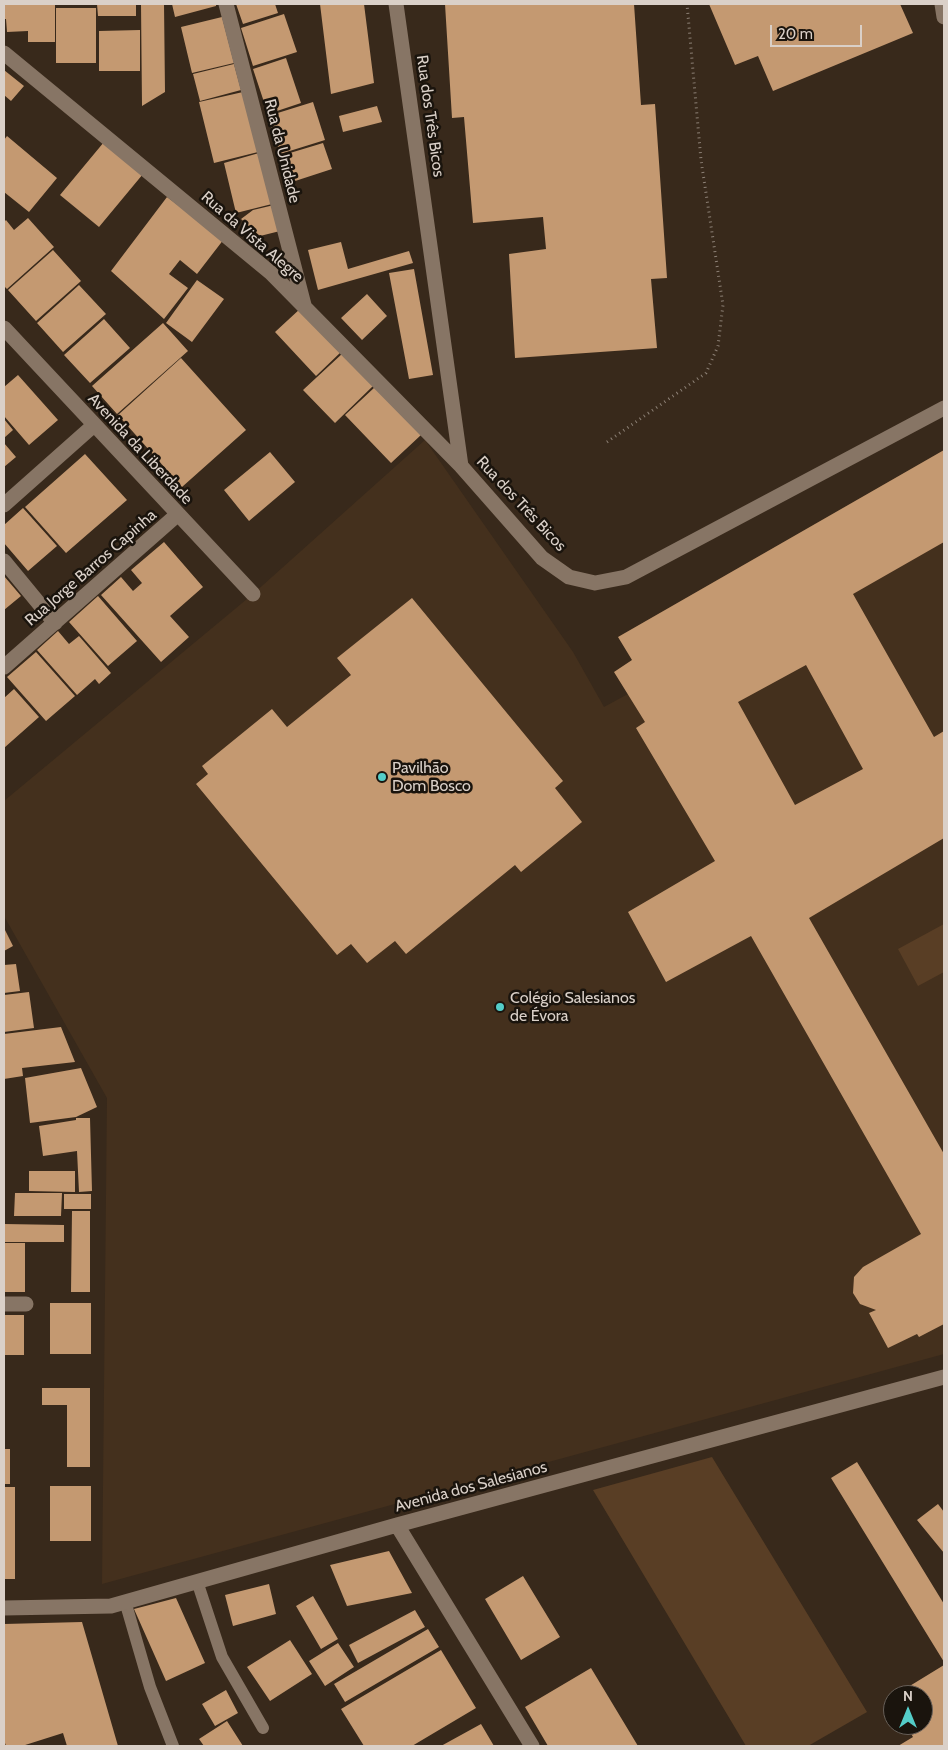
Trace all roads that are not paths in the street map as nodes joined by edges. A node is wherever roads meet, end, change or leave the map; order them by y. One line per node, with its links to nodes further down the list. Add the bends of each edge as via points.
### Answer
1 (226, 4): 6 (street, Rua da Unidade)
2 (396, 4): 10 (street, Rua dos Três Bicos)
3 (942, 4): 4 (street)
4 (944, 17)
5 (4, 53): 6 (street, Rua da Vista Alegre, via 271,273)
6 (304, 307): 10 (street, Rua da Vista Alegre)
7 (4, 330): 9 (street, Avenida da Liberdade)
8 (944, 408): 10 (street, Rua dos Três Bicos, via 626,577 595,583 569,577 542,558)
9 (94, 425): 11 (street); 12 (street, Avenida da Liberdade)
10 (461, 466)
11 (4, 505)
12 (178, 514): 14 (street, Avenida da Liberdade); 15 (street, Rua Jorge Barros Capinha)
13 (4, 561): 15 (street)
14 (253, 594)
15 (55, 623): 16 (street, Rua Jorge Barros Capinha)
16 (4, 668)
17 (4, 1304): 18 (street)
18 (26, 1304)
19 (944, 1377): 20 (street, Avenida dos Salesianos)
20 (397, 1525): 21 (street, Avenida dos Salesianos); 26 (street)
21 (197, 1581): 22 (street, Avenida dos Salesianos); 24 (lane, via 222,1657)
22 (125, 1601): 23 (street, Avenida dos Salesianos, via 111,1606); 25 (lane, via 150,1687)
23 (4, 1608)
24 (264, 1728)
25 (173, 1746)
26 (532, 1746)

